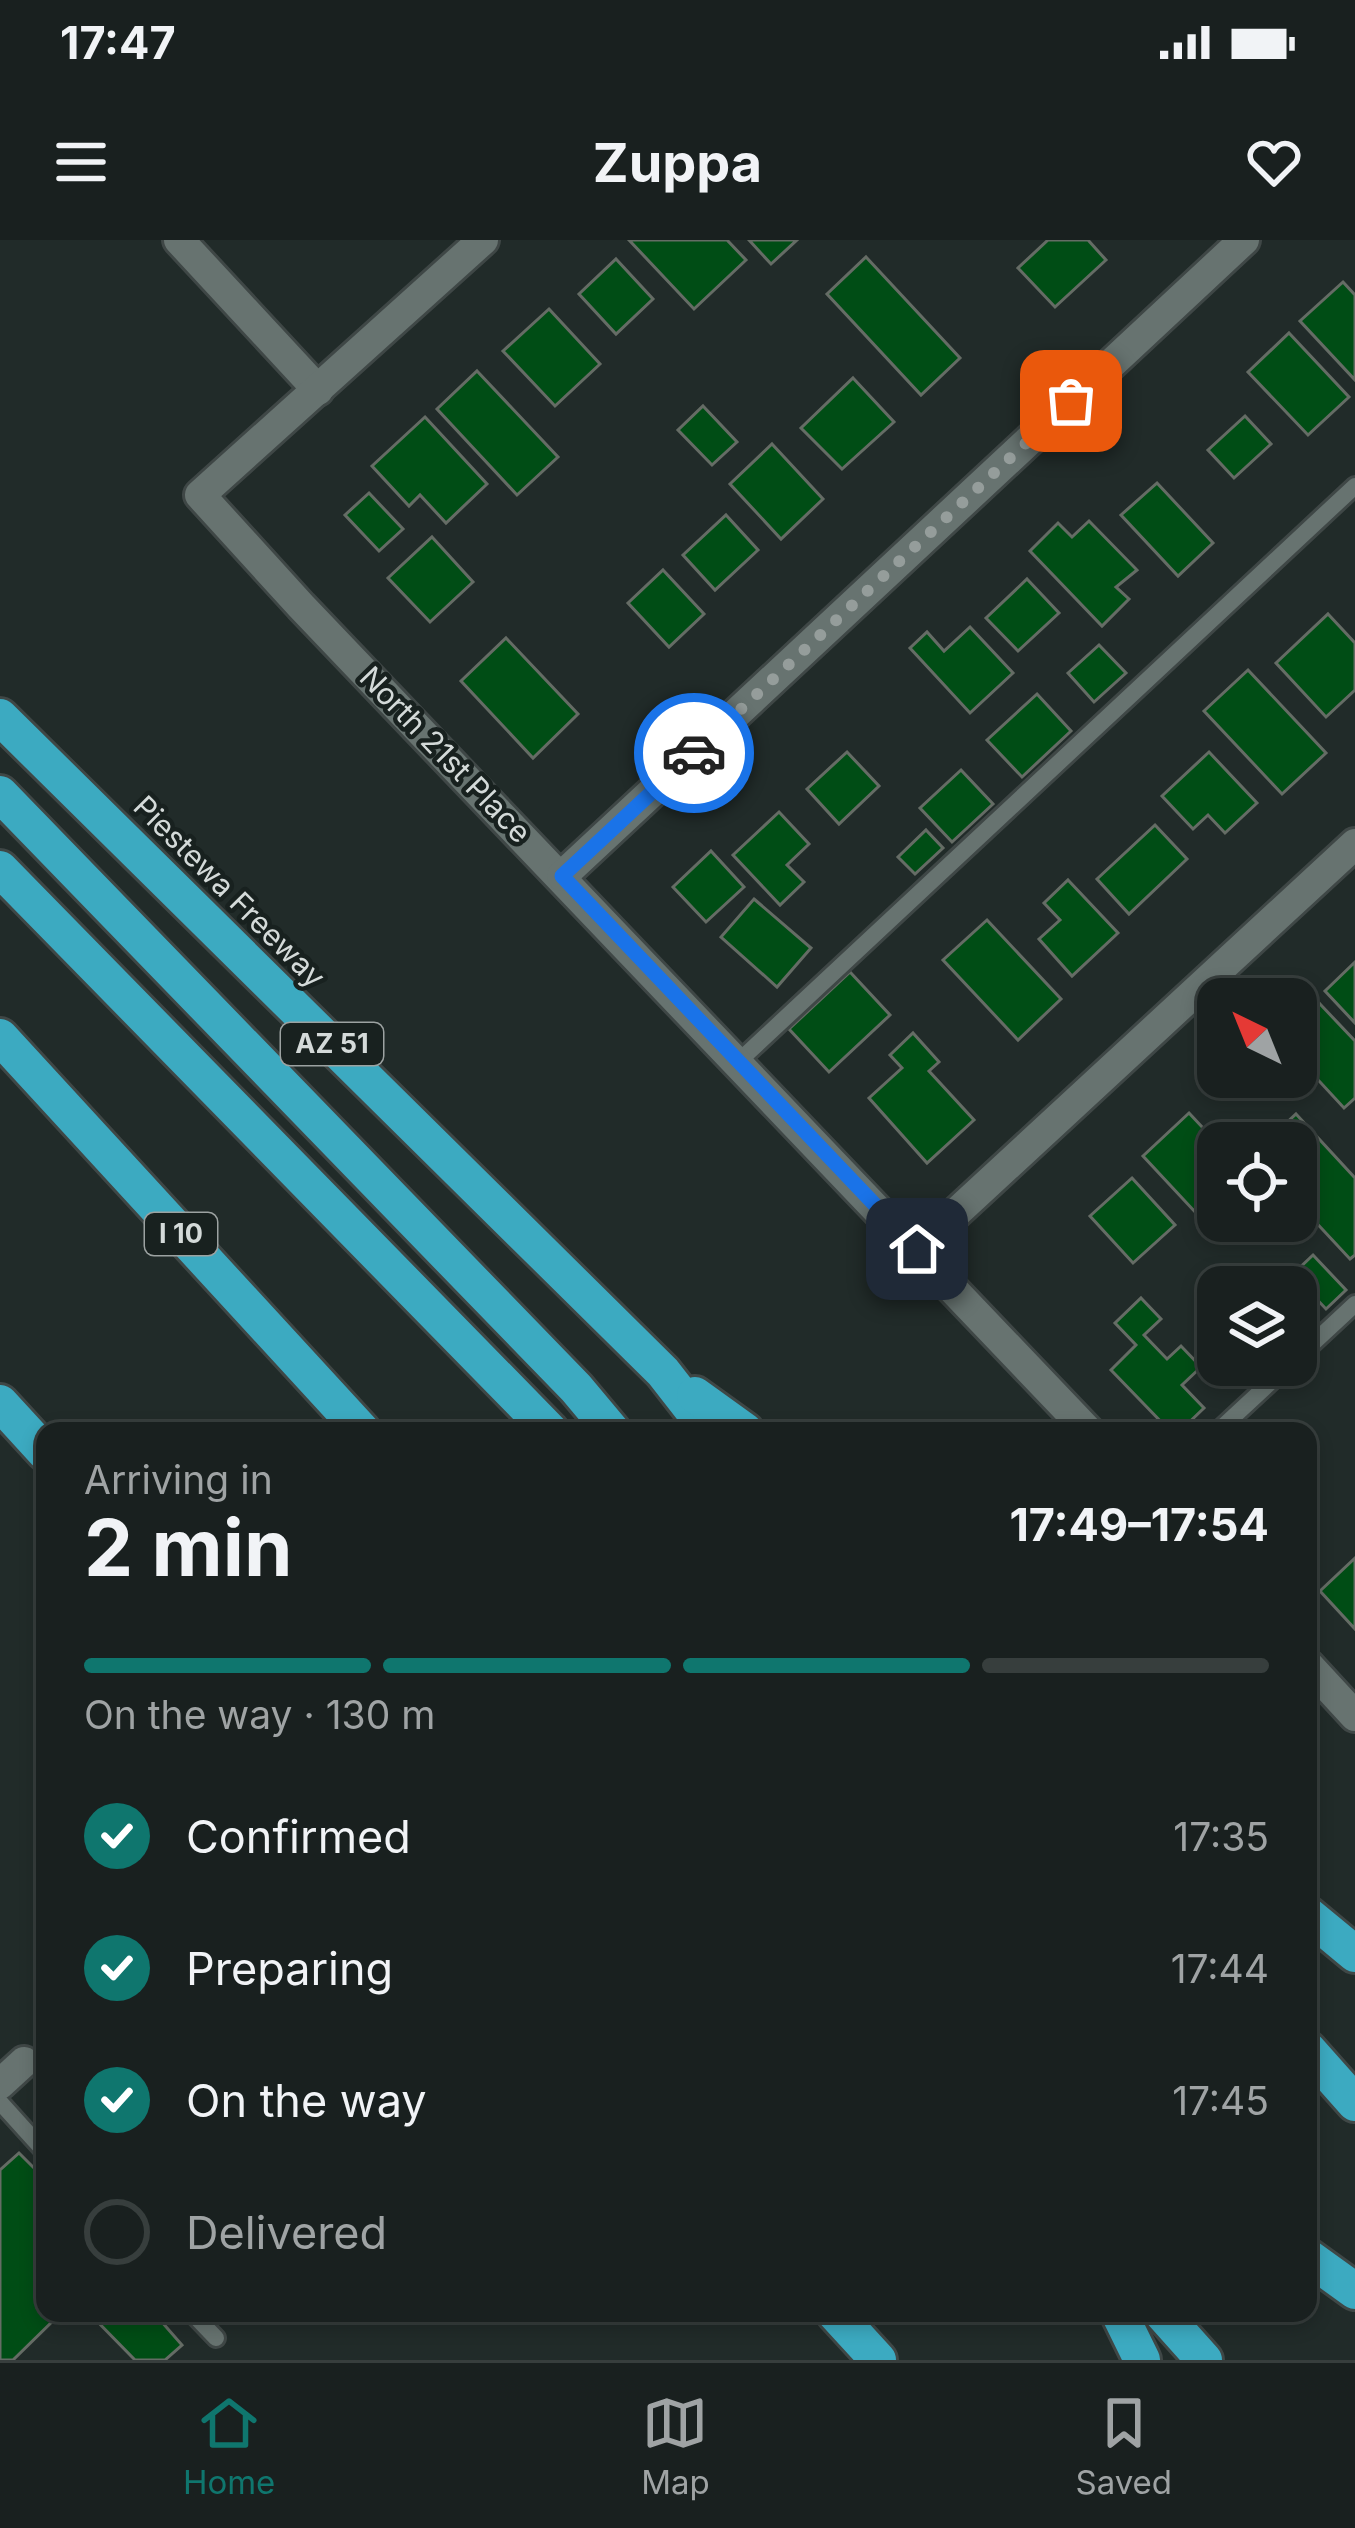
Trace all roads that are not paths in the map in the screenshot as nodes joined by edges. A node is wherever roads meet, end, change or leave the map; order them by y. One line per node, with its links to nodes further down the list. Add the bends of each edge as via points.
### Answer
1 (179, 240): 4 (street)
2 (483, 240): 4 (street)
3 (1244, 240): 10 (street)
4 (318, 390): 10 (street, North 21st Place, via 200,494)
5 (1355, 486): 12 (lane)
6 (0, 717): 16 (highway, Piestewa Freeway / AZ 51)
7 (0, 794): 21 (highway)
8 (1355, 844): 13 (street)
9 (0, 869): 20 (highway)
10 (562, 876): 12 (street, North 21st Place)
11 (0, 1037): 19 (highway, I 10)
12 (738, 1062): 13 (street, North 21st Place)
13 (917, 1249): 24 (street, North 21st Place)
14 (1355, 1304): 15 (lane)
15 (1317, 1340)
16 (663, 1372): 22 (highway); 23 (highway)
17 (1267, 1386): 25 (lane)
18 (0, 1403): 26 (highway)
19 (354, 1422)
20 (541, 1422)
21 (604, 1422)
22 (702, 1422)
23 (732, 1422)
24 (1080, 1422)
25 (1228, 1422)
26 (36, 1442)
27 (1317, 1675): 28 (street)
28 (1355, 1716)
29 (1317, 1923): 30 (highway)
30 (1355, 1954)
31 (1317, 2060): 35 (highway)
32 (24, 2062): 33 (street)
33 (0, 2084)
34 (0, 2102): 36 (lane)
35 (1355, 2103)
36 (36, 2142)
37 (1317, 2264): 38 (highway)
38 (1355, 2291)
39 (200, 2322): 44 (lane)
40 (843, 2322): 45 (highway)
41 (1123, 2322): 46 (highway)
42 (1170, 2322): 47 (highway)
43 (1185, 2322): 47 (highway)
44 (215, 2338)
45 (878, 2360)
46 (1142, 2360)
47 (1204, 2360)

